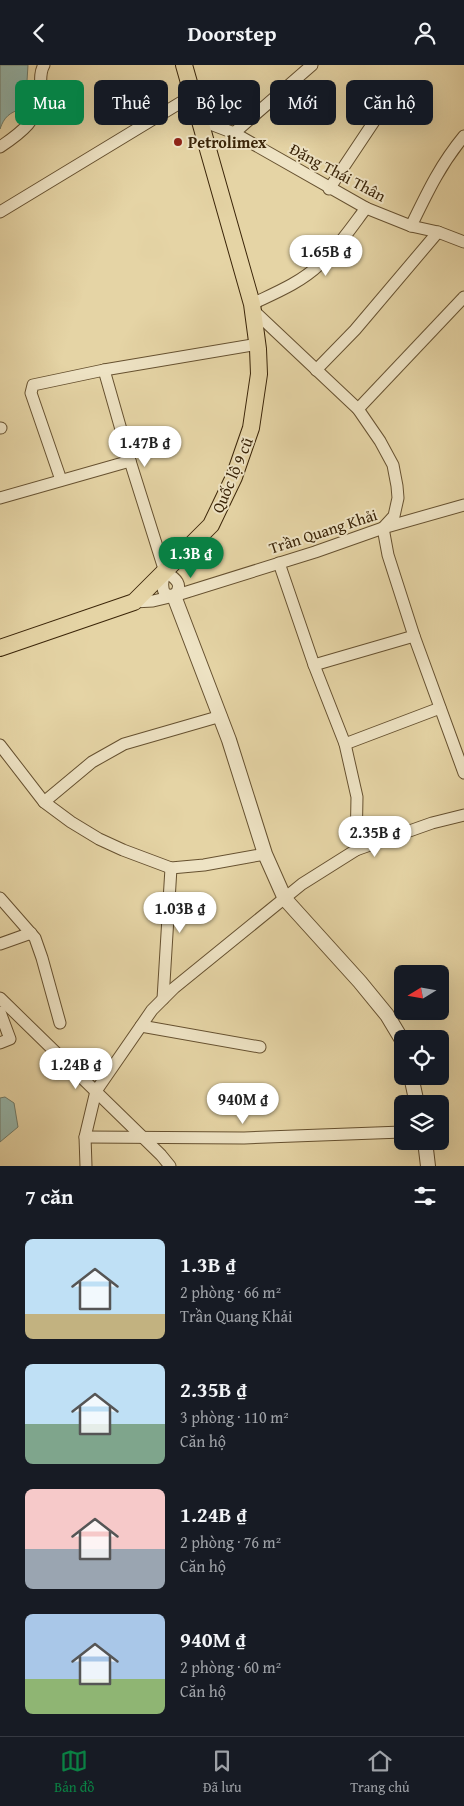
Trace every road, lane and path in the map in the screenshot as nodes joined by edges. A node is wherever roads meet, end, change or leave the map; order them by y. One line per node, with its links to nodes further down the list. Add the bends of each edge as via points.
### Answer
1 (44, 65): 11 (street, via 37,113 25,129)
2 (312, 65): 9 (street)
3 (186, 66): 4 (main road, Quốc lộ 9 cũ)
4 (189, 80)
5 (178, 104): 14 (street)
6 (201, 125): 19 (main road, Quốc lộ 9 cũ)
7 (213, 125): 9 (street, Đặng Thái Thân)
8 (371, 125): 12 (street)
9 (234, 133): 12 (street, Đặng Thái Thân)
10 (464, 136): 15 (street, via 443,163)
11 (0, 147)
12 (329, 189): 13 (street, Đặng Thái Thân)
13 (366, 208): 15 (street, Đặng Thái Thân); 19 (street, via 319,265)
14 (0, 212)
15 (411, 226): 16 (street, Đặng Thái Thân)
16 (438, 232): 17 (street, Đặng Thái Thân); 22 (street, via 356,331)
17 (464, 242)
18 (462, 301): 23 (street)
19 (253, 307): 20 (main road, Quốc lộ 9 cũ); 22 (street)
20 (258, 344): 21 (street); 30 (main road, Quốc lộ 9 cũ, via 259,375 251,428 234,477 210,525)
21 (104, 370): 24 (street); 25 (street, via 36,384 32,388)
22 (316, 370): 23 (street)
23 (358, 409): 28 (street, via 380,441 393,465 396,479 396,510)
24 (130, 461): 25 (street); 30 (street)
25 (60, 480): 26 (street)
26 (0, 498)
27 (462, 509): 28 (street, Trần Quang Khải)
28 (383, 528): 29 (street, Trần Quang Khải); 33 (street, via 388,555)
29 (279, 563): 31 (street, Trần Quang Khải); 35 (street)
30 (165, 572): 31 (street, via 162,590); 32 (main road, Quốc lộ 9 cũ)
31 (174, 596): 32 (street, Trần Quang Khải); 37 (street)
32 (134, 602): 34 (main road, Quốc lộ 9 cũ)
33 (414, 636): 35 (street); 36 (street)
34 (0, 648)
35 (314, 665): 38 (street)
36 (440, 708): 38 (street); 40 (street)
37 (221, 717): 41 (street, via 124,744 92,762); 44 (street)
38 (344, 744): 43 (street, via 357,797)
39 (0, 745): 41 (street)
40 (464, 773)
41 (44, 802): 45 (street, via 99,839)
42 (464, 815): 43 (street)
43 (356, 850): 47 (street, via 302,884)
44 (265, 854): 45 (street); 47 (street)
45 (171, 868): 51 (street)
46 (0, 899): 48 (street)
47 (285, 899): 51 (street); 55 (street, via 360,982)
48 (31, 933): 49 (street); 53 (street, via 42,957)
49 (0, 943)
50 (0, 998): 58 (street)
51 (164, 999): 54 (street)
52 (0, 1012): 56 (street, via 10,1039)
53 (60, 1023)
54 (142, 1026): 57 (street); 58 (street)
55 (396, 1030)
56 (0, 1043)
57 (260, 1047)
58 (96, 1091): 60 (street); 61 (street)
59 (394, 1133): 61 (street)
60 (85, 1137): 61 (street); 63 (street)
61 (143, 1138): 64 (street)
62 (426, 1150): 65 (street)
63 (86, 1166)
64 (170, 1166)
65 (428, 1166)

